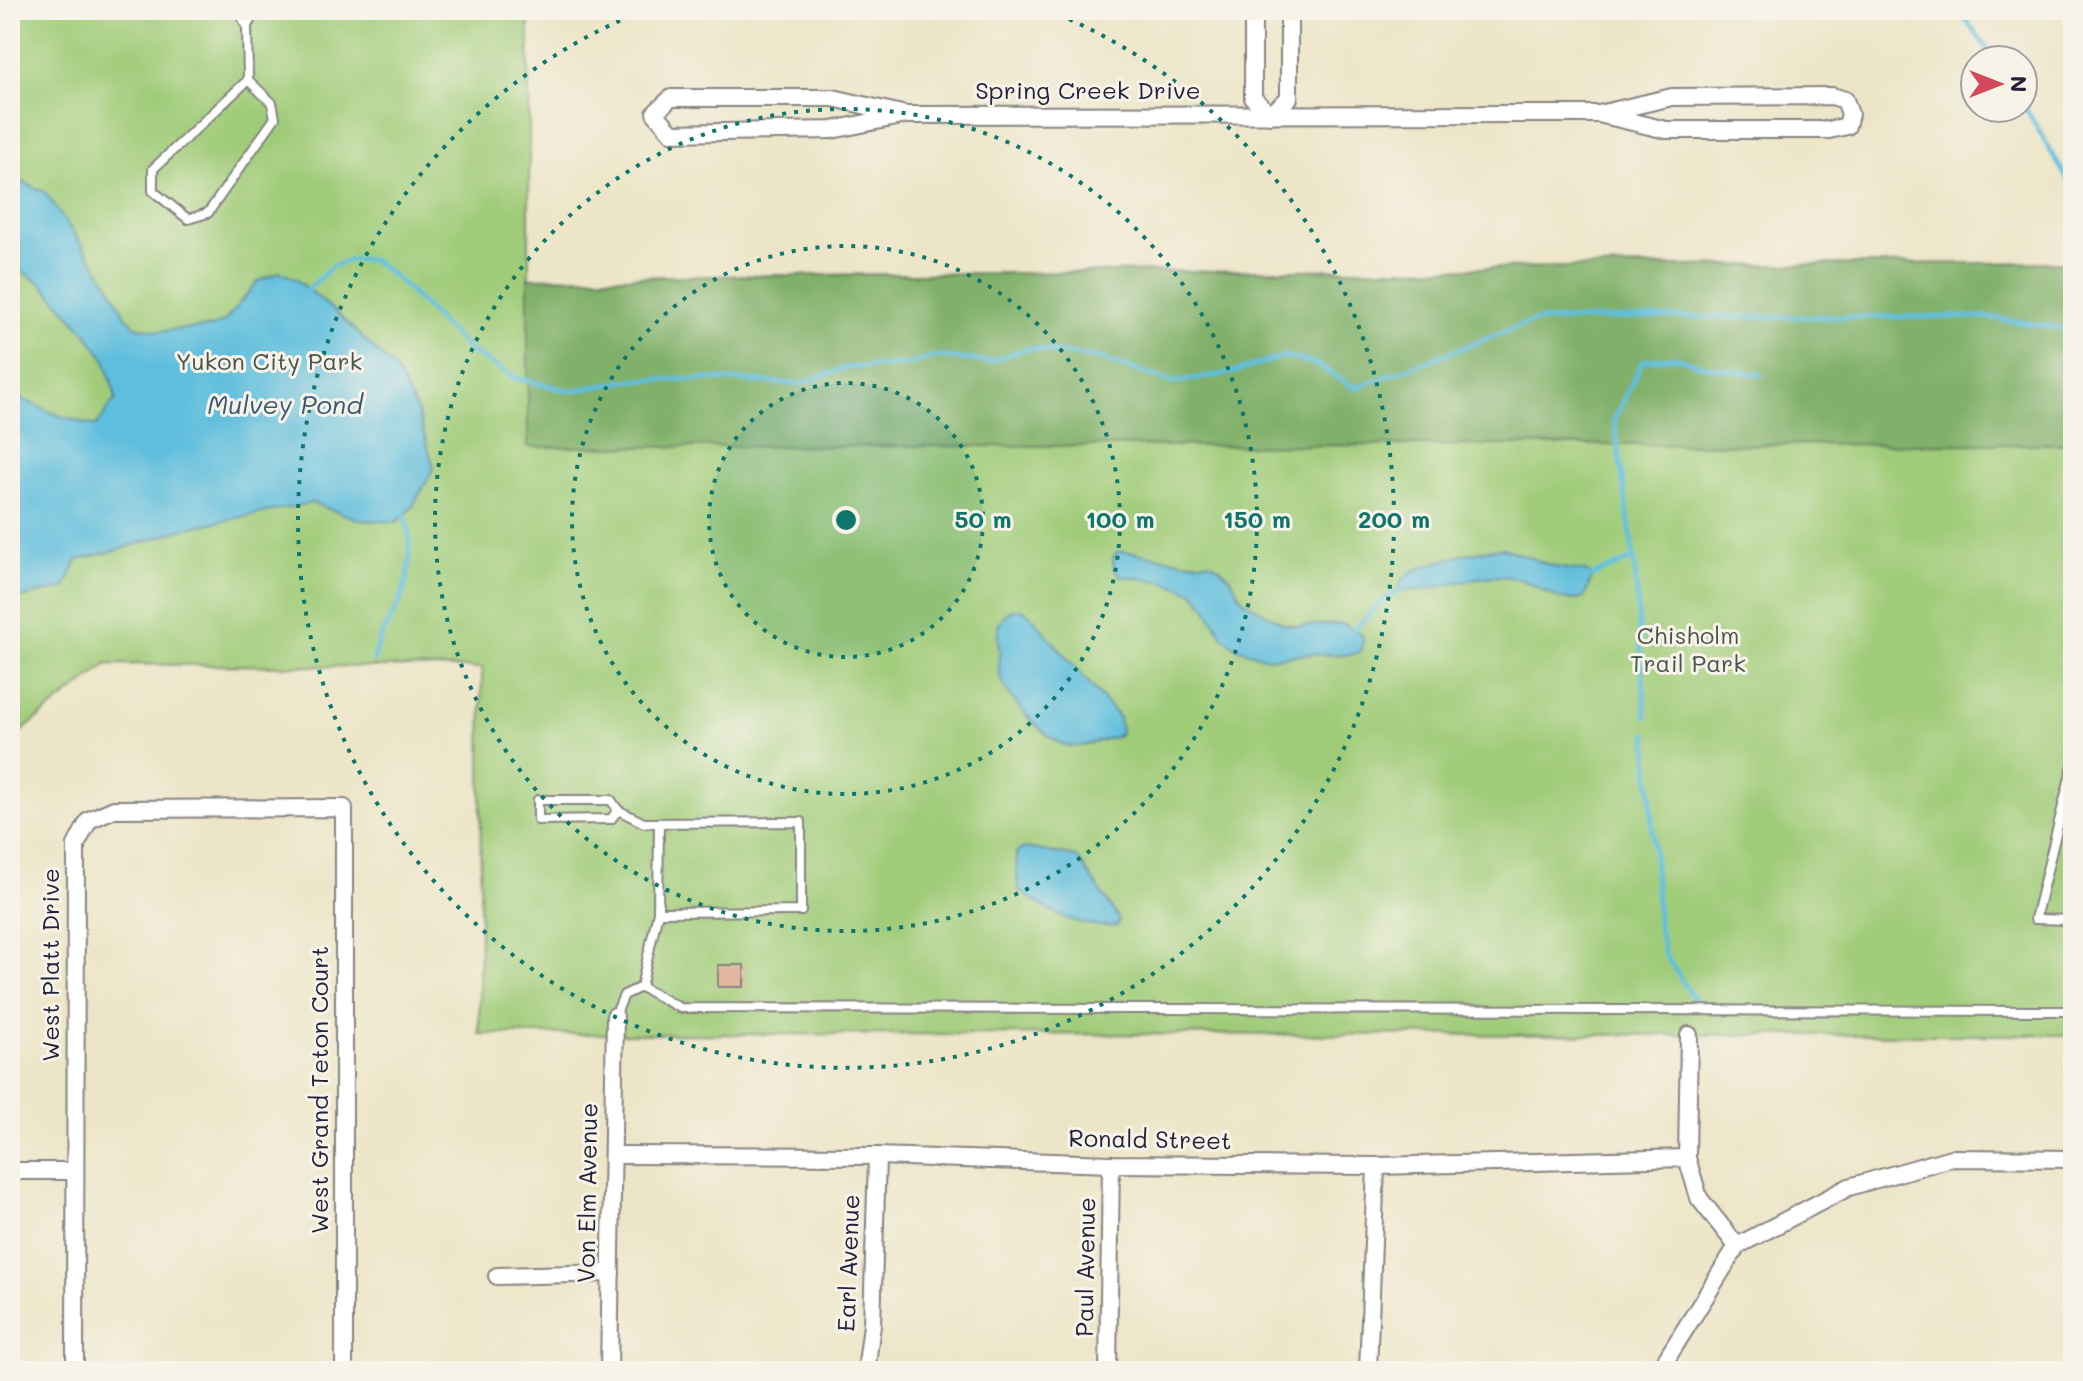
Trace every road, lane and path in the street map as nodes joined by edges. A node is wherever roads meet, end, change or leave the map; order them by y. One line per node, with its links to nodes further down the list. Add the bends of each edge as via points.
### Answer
1 (238, 10): 5 (lane)
2 (256, 10): 5 (lane)
3 (1253, 10): 9 (street, via 1253,98)
4 (1289, 10): 9 (street, via 1289,98)
5 (247, 26): 6 (lane)
6 (248, 80): 6 (lane, via 153,169 153,191 188,219 208,213 275,118 272,103)
7 (1599, 114): 7 (street, Spring Creek Drive, via 1666,130 1829,130 1847,126 1850,114 1845,100 1817,96 1672,97); 9 (street, Spring Creek Drive)
8 (906, 115): 8 (street, Spring Creek Drive, via 832,130 672,133 655,113 671,98 833,98); 9 (street, Spring Creek Drive)
9 (1270, 115)
10 (2073, 765): 15 (lane, via 2035,919)
11 (344, 808): 27 (street, West Platt Drive, via 114,809 89,820 76,845); 32 (street, West Grand Teton Court)
12 (618, 810): 12 (lane, via 611,800 538,800 538,820 611,819); 13 (lane, via 644,823)
13 (659, 823): 14 (lane); 14 (lane, via 801,822 801,911)
14 (658, 912): 16 (lane)
15 (2073, 920)
16 (641, 987): 17 (lane, via 680,1008); 18 (lane, via 624,995)
17 (2073, 1011)
18 (615, 1016): 20 (street, Von Elm Avenue)
19 (1689, 1035): 22 (street)
20 (613, 1155): 21 (street, Ronald Street); 29 (street, Von Elm Avenue)
21 (877, 1156): 24 (street, Ronald Street); 34 (street, Earl Avenue)
22 (1687, 1158): 25 (street, Ronald Street); 28 (street, via 1699,1198)
23 (2073, 1159): 28 (street, via 1951,1158 1849,1187)
24 (1111, 1164): 25 (street, Ronald Street); 35 (street, Paul Avenue)
25 (1376, 1166): 36 (street)
26 (10, 1171): 27 (street)
27 (74, 1171): 31 (street, West Platt Drive)
28 (1737, 1246): 37 (street)
29 (611, 1273): 30 (street); 33 (street, Von Elm Avenue)
30 (497, 1276)
31 (75, 1371)
32 (344, 1371)
33 (609, 1371)
34 (866, 1371)
35 (1108, 1371)
36 (1368, 1371)
37 (1659, 1371)

